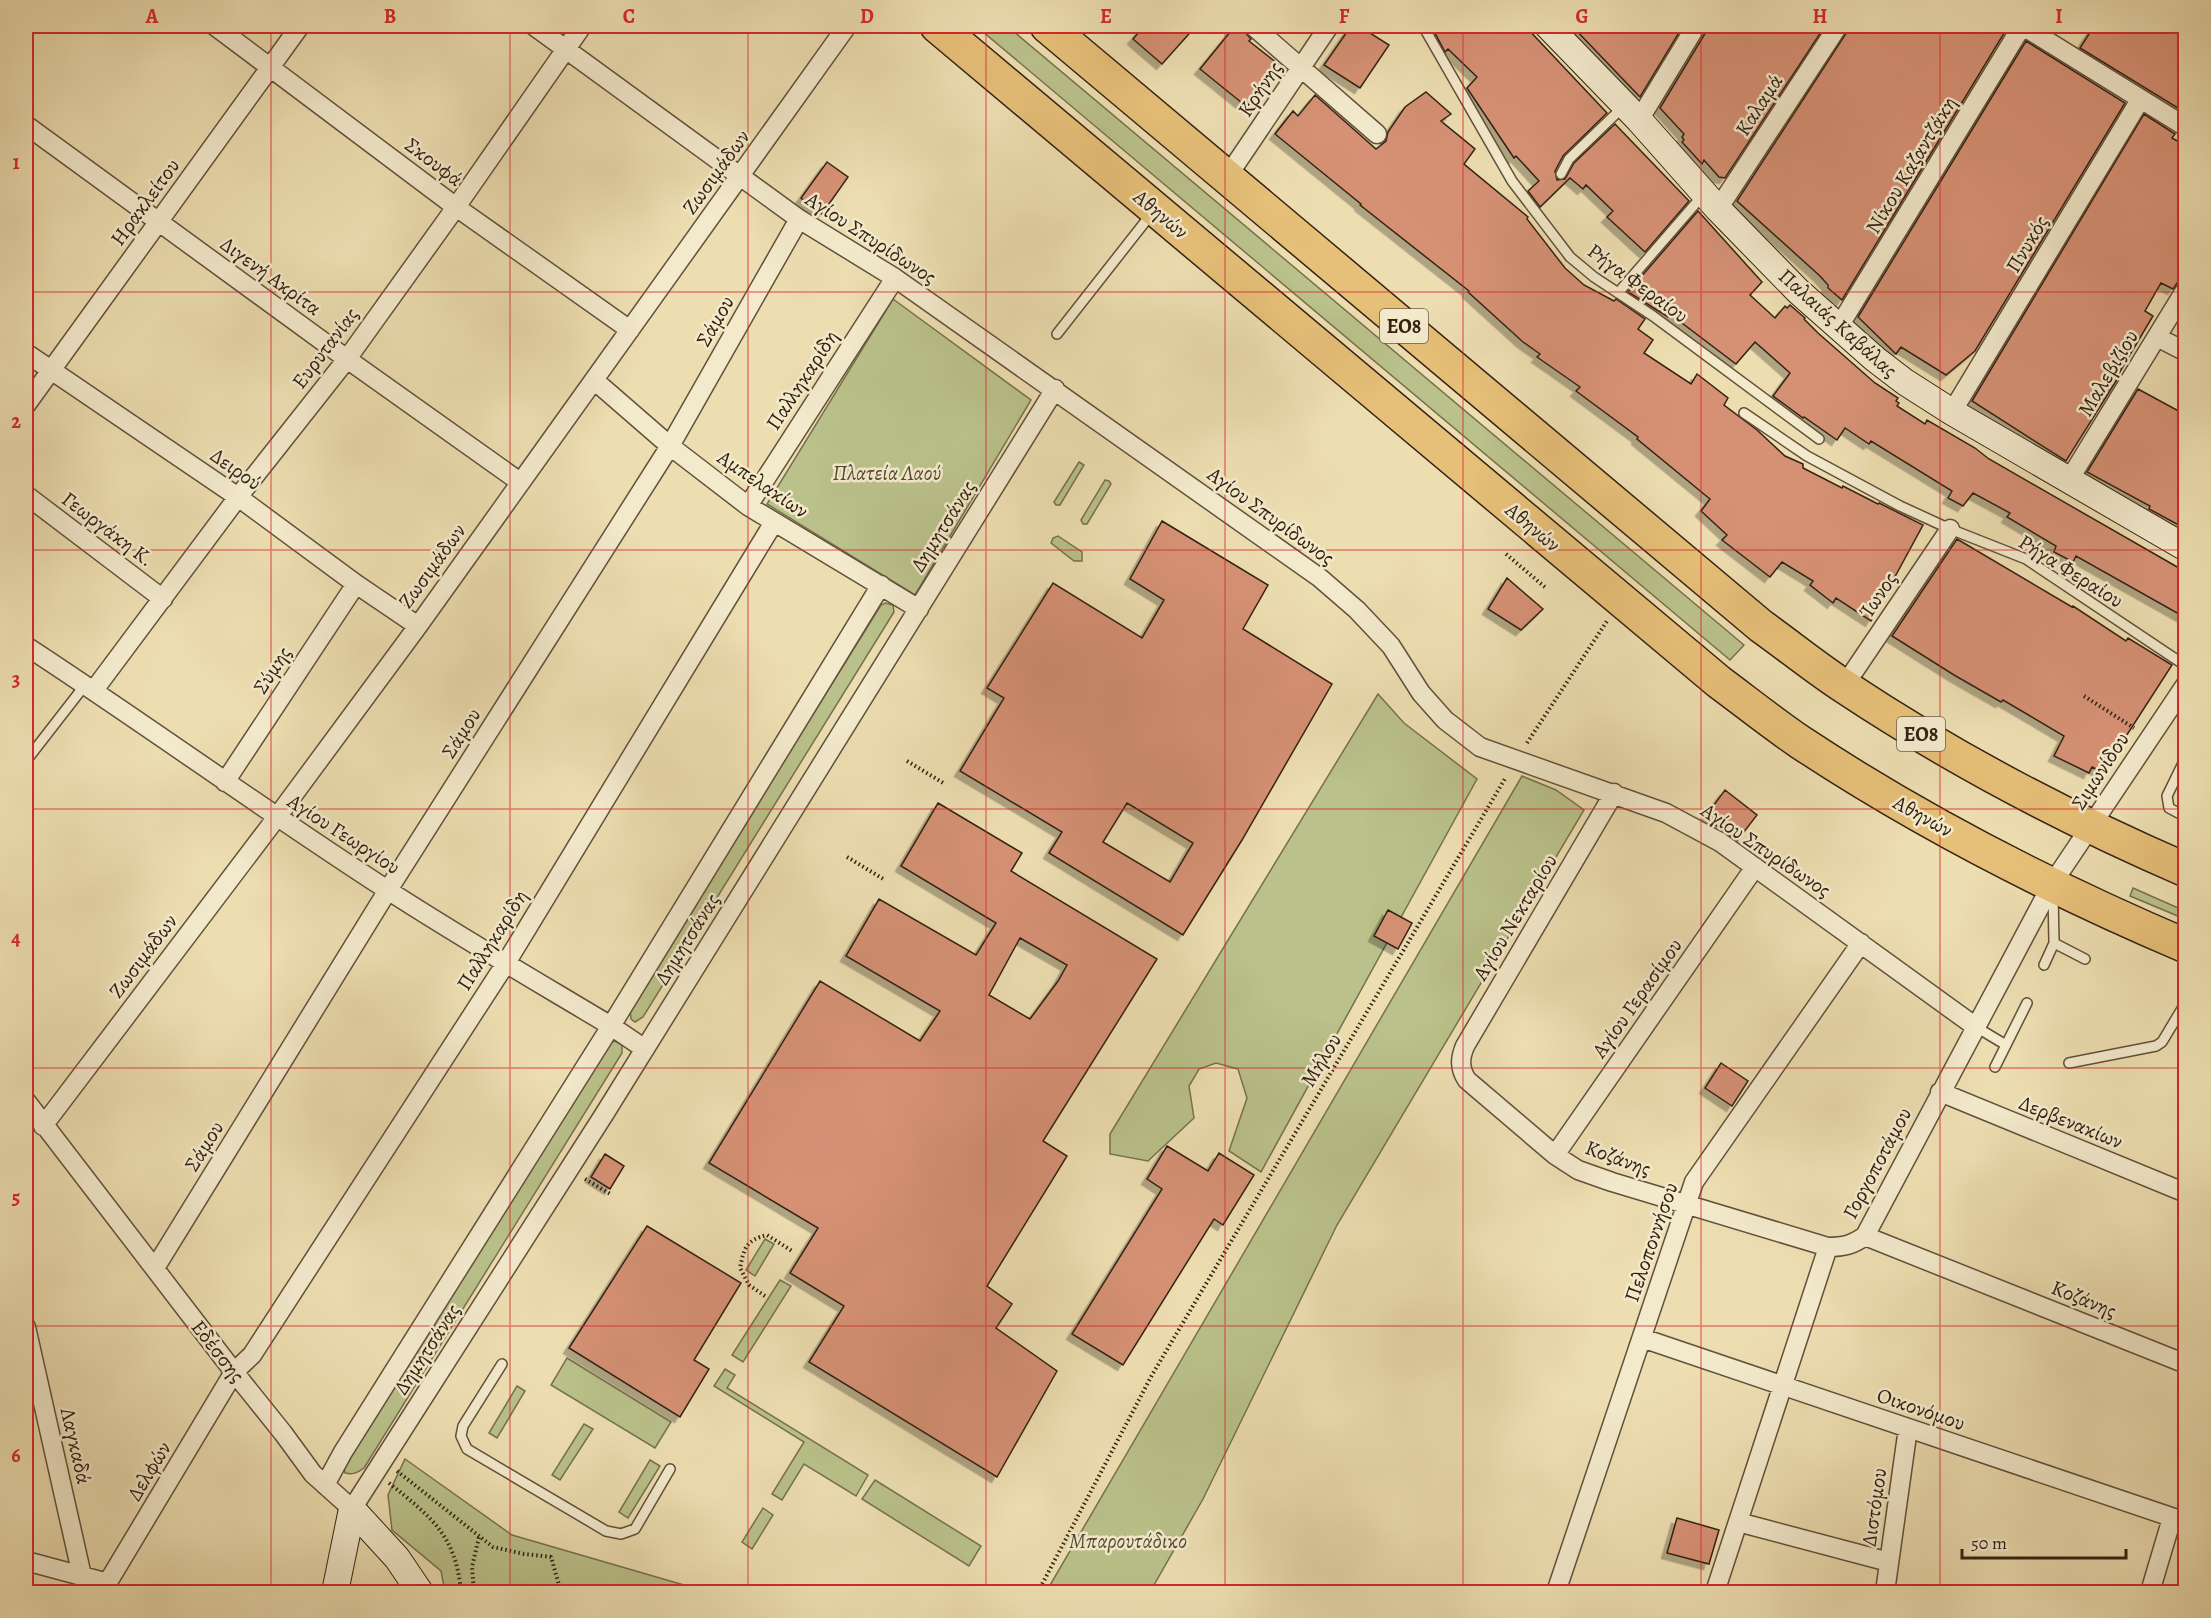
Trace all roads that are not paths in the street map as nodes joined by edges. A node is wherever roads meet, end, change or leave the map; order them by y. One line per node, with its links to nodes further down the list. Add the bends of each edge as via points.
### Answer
1 (214, 26): 17 (street, Σκουφά)
2 (300, 26): 17 (street, Ηρακλείτου)
3 (534, 26): 16 (street, Αγίου Σπυρίδωνος)
4 (582, 26): 16 (street, Ευρυτανίας)
5 (847, 26): 25 (street, Ζωσιμάδων)
6 (937, 26): 29 (highway, Αθηνών)
7 (1047, 26): 26 (highway, ΕΟ8)
8 (1253, 26): 18 (street)
9 (1329, 26): 18 (street, Κρήνης)
10 (1423, 26): 34 (lane, Ρήγα Φεραίου, via 1512,181 1570,257)
11 (1696, 26): 20 (street)
12 (1838, 26): 27 (street, Καλαμά)
13 (2023, 26): 15 (street); 35 (street, Νίκου Καζαντζάκη)
14 (1555, 28): 20 (street, Παλαιάς Καβάλας)
15 (2047, 32): 19 (street)
16 (567, 48): 25 (street, Αγίου Σπυρίδωνος); 28 (street, Ευρυτανίας)
17 (271, 66): 28 (street, Σκουφά); 31 (street, Ηρακλείτου)
18 (1301, 68): 23 (street); 26 (street, Κρήνης)
19 (2140, 100): 22 (street); 46 (street, Πνυκός)
20 (1632, 113): 24 (lane, via 1569,159); 27 (street, Παλαιάς Καβάλας)
21 (26, 125): 31 (street, Διγενή Ακρίτα)
22 (2186, 127)
23 (1377, 134)
24 (1562, 174)
25 (741, 176): 30 (street, Αγίου Σπυρίδωνος); 36 (street, Ζωσιμάδων)
26 (1227, 177): 66 (highway, ΕΟ8, via 1761,626)
27 (1711, 201): 34 (lane); 35 (street, Παλαιάς Καβάλας)
28 (456, 207): 36 (street, Σκουφά); 41 (street, Ευρυτανίας)
29 (1155, 208): 37 (lane); 77 (highway, Αθηνών, via 1719,682 1798,740 1888,797)
30 (799, 219): 32 (street, Αγίου Σπυρίδωνος); 49 (street, Σάμου)
31 (159, 221): 41 (street, Διγενή Ακρίτα); 42 (street, Ηρακλείτου)
32 (894, 278): 44 (street, Αγίου Σπυρίδωνος); 54 (street, Παλληκαρίδη)
33 (2186, 289): 38 (street, Μαλεβιζίου)
34 (1618, 292): 48 (lane, Ρήγα Φεραίου)
35 (1838, 328): 46 (street, Παλαιάς Καβάλας, via 1905,382)
36 (630, 330): 43 (street, Ζωσιμάδων)
37 (1057, 334)
38 (2157, 337): 39 (street); 50 (street, Μαλεβιζίου)
39 (2186, 352)
40 (26, 353): 42 (street, Δειρού)
41 (347, 359): 51 (street, Διγενή Ακρίτα); 53 (street, Ευρυτανίας)
42 (51, 370): 45 (street, Ηρακλείτου); 53 (street, Δειρού)
43 (594, 380): 49 (street, Αμπελακίων); 51 (street, Ζωσιμάδων)
44 (1055, 389): 61 (street, Δημητσάνας); 71 (street, Αγίου Σπυρίδωνος, via 1320,578 1391,646 1421,693 1445,720 1480,747)
45 (26, 405)
46 (1952, 411): 50 (street, Παλαιάς Καβάλας)
47 (1744, 413): 56 (lane, Ρήγα Φεραίου, via 1806,456)
48 (1819, 439)
49 (670, 446): 54 (street, Αμπελακίων); 78 (street, Σάμου)
50 (2069, 480): 57 (street, Παλαιάς Καβάλας)
51 (520, 482): 62 (street, Ζωσιμάδων)
52 (26, 495): 60 (street, Γεωργάκη Κ.)
53 (238, 497): 58 (street, Δειρού); 60 (street, Ευρυτανίας)
54 (748, 506): 55 (street, Αμπελακίων)
55 (774, 522): 59 (street, Αμπελακίων); 83 (street, Παλληκαρίδη)
56 (1950, 530): 64 (lane, Ρήγα Φεραίου, via 2026,560); 66 (street, Ίωνος)
57 (2186, 548)
58 (356, 584): 62 (street, Δειρού); 70 (street, Σύμης)
59 (881, 585): 61 (street, Αμπελακίων); 87 (street, Δημητσάνας)
60 (163, 599): 67 (street, Ευρυτανίας)
61 (919, 609): 90 (street, Δημητσάνας)
62 (418, 626): 72 (street, Ζωσιμάδων)
63 (26, 646): 67 (street, Αγίου Γεωργίου)
64 (2186, 666)
65 (2186, 684): 74 (street, Σιμωνίδου)
66 (1844, 686): 74 (highway, ΕΟ8, via 1999,778)
67 (90, 688): 69 (lane); 70 (street, Αγίου Γεωργίου)
68 (2186, 757): 73 (lane, via 2167,803)
69 (26, 761)
70 (225, 782): 72 (street, Αγίου Γεωργίου)
71 (1614, 793): 75 (street, Αγίου Σπυρίδωνος, via 1666,813 1720,842); 92 (street, Αγίου Νεκταρίου, via 1465,1046)
72 (277, 817): 78 (street, Αγίου Γεωργίου); 96 (street, Ζωσιμάδων)
73 (2186, 817)
74 (2092, 825): 76 (highway, ΕΟ8); 77 (street, Σιμωνίδου)
75 (1755, 867): 79 (street, Αγίου Σπυρίδωνος); 97 (street, Αγίου Γερασίμου)
76 (2186, 870)
77 (2052, 884): 80 (lane); 81 (highway, Αθηνών); 88 (street, Γοργοποτάμου)
78 (388, 891): 83 (street, Αγίου Γεωργίου); 102 (street, Σάμου)
79 (1861, 943): 88 (street, Αγίου Σπυρίδωνος); 99 (street, Πελοποννήσου, via 1694,1182)
80 (2054, 943): 82 (lane); 84 (lane)
81 (2186, 946)
82 (2085, 959)
83 (506, 963): 87 (street, Αγίου Γεωργίου); 107 (street, Παλληκαρίδη, via 252,1355)
84 (2044, 965)
85 (2186, 1002): 91 (lane, via 2156,1046)
86 (2027, 1003): 89 (lane)
87 (611, 1026): 90 (street, Αγίου Γεωργίου); 111 (street, Δημητσάνας)
88 (1976, 1027): 89 (lane); 94 (street, Γοργοποτάμου)
89 (2006, 1045): 93 (lane)
90 (645, 1049): 112 (street, Δημητσάνας)
91 (2069, 1063)
92 (1461, 1065): 97 (street, Κοζάνης, via 1467,1080)
93 (1995, 1067)
94 (1940, 1092): 98 (street, Δερβενακίων); 100 (street, Γοργοποτάμου)
95 (26, 1101): 96 (street, Εδέσσης)
96 (43, 1126): 102 (street, Εδέσσης)
97 (1556, 1155): 99 (street, Κοζάνης, via 1578,1170)
98 (2186, 1193)
99 (1687, 1204): 101 (street, Κοζάνης); 104 (street, Πελοποννήσου)
100 (1865, 1236): 101 (street, Γοργοποτάμου, via 1854,1244); 106 (street, Κοζάνης)
101 (1828, 1247): 108 (street)
102 (154, 1268): 107 (street, Εδέσσης)
103 (26, 1327): 117 (street, Λαγκαδά)
104 (1642, 1338): 108 (street, Οικονόμου); 121 (street, Πελοποννήσου)
105 (502, 1364): 110 (lane, via 463,1426 461,1436 467,1449 606,1531 621,1534 635,1529)
106 (2186, 1364)
107 (234, 1372): 111 (street, Εδέσσης); 118 (street, Δελφών)
108 (1782, 1385): 109 (street, Οικονόμου); 114 (street)
109 (1908, 1428): 113 (street, Οικονόμου); 116 (street, Διστόμου)
110 (670, 1469)
111 (325, 1485): 112 (street, Εδέσσης)
112 (352, 1509): 119 (street); 120 (street, Εδέσσης, via 397,1558)
113 (2179, 1520): 124 (street)
114 (1738, 1522): 116 (street); 122 (street)
115 (26, 1561): 117 (street)
116 (1889, 1562): 123 (street, Διστόμου)
117 (82, 1576): 118 (street)
118 (105, 1588)
119 (335, 1593)
120 (420, 1593)
121 (1556, 1593)
122 (1715, 1593)
123 (1885, 1593)
124 (2150, 1593)

